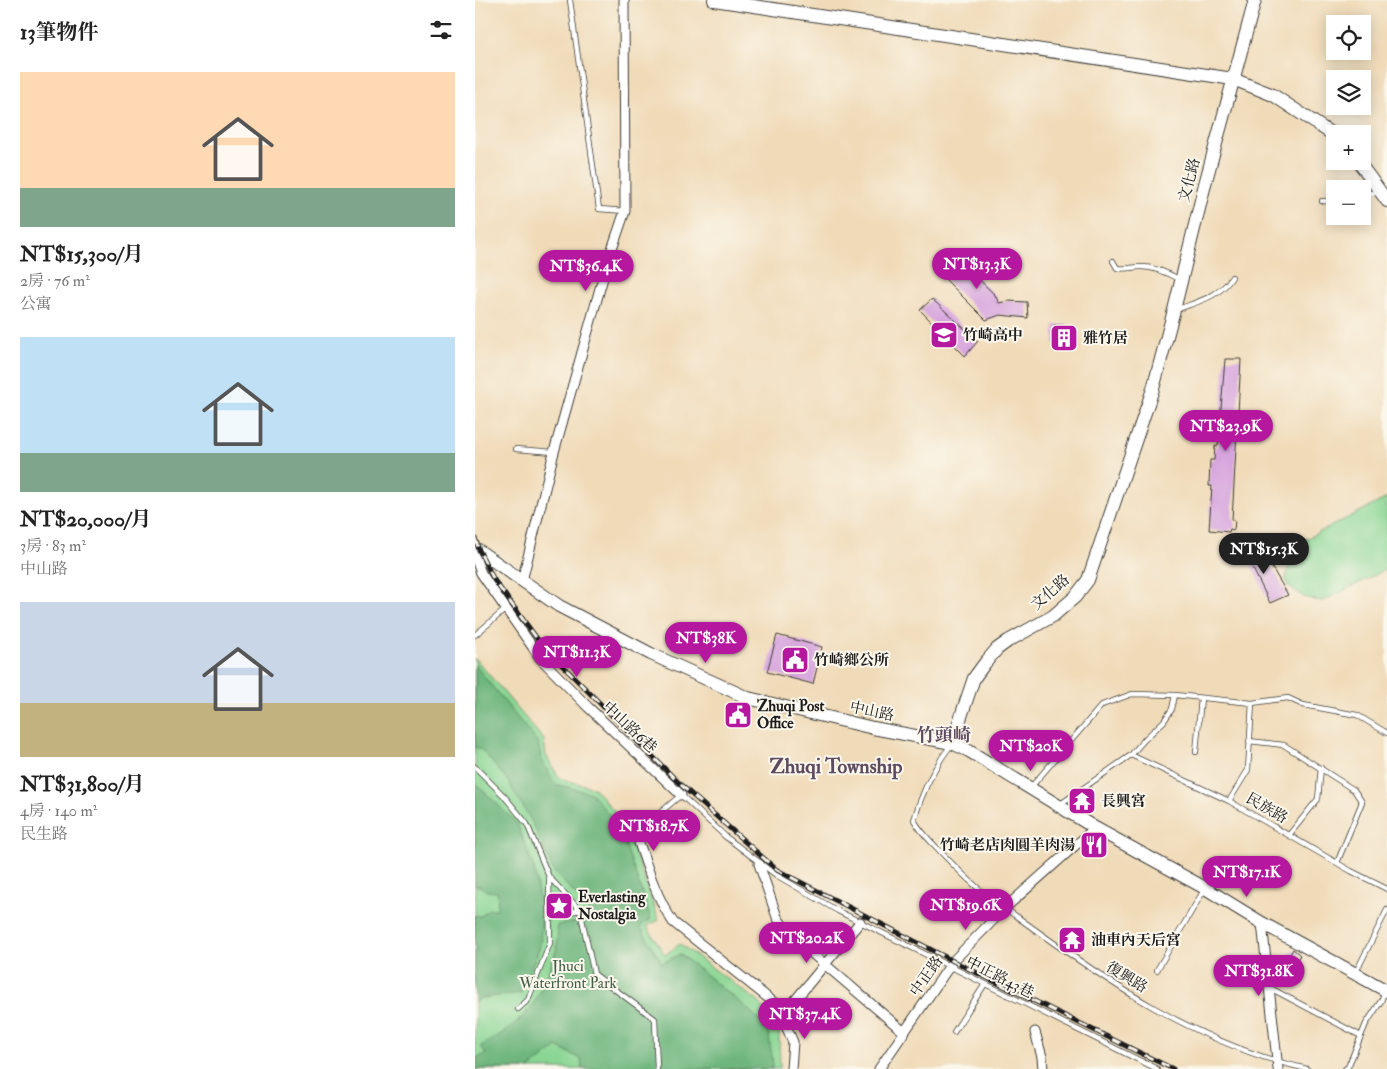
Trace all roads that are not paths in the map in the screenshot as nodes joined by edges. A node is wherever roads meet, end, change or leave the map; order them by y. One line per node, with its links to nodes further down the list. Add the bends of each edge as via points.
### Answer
1 (571, 0): 12 (lane, via 599,209)
2 (624, 0): 12 (street)
3 (713, 0): 5 (street)
4 (1255, 0): 6 (street, 文化路)
5 (767, 4): 6 (street)
6 (1233, 79): 7 (street, via 1273,95); 15 (street, 文化路)
7 (1326, 130)
8 (1365, 170): 9 (street)
9 (1383, 196)
10 (1322, 201): 11 (lane)
11 (1326, 201)
12 (625, 211): 18 (street, via 605,267)
13 (1113, 261): 15 (lane, via 1117,268 1124,270 1147,267)
14 (1232, 277): 16 (lane, via 1227,286 1214,295)
15 (1181, 280): 16 (street, 文化路)
16 (1174, 310): 29 (street, 文化路, via 1153,389 1088,580 1053,616 997,649 985,663 974,678)
17 (516, 450): 18 (lane)
18 (554, 452): 21 (street)
19 (475, 548): 21 (street, 中山路)
20 (475, 557): 22 (street, 中山路6巷, via 481,573)
21 (521, 581): 29 (street, 中山路, via 559,606 651,654 748,698)
22 (506, 609): 23 (lane); 35 (street, 中山路6巷, via 541,658)
23 (475, 635)
24 (1175, 695): 25 (lane); 31 (lane, via 1172,709 1164,722); 34 (lane, via 1132,694 1102,705)
25 (1201, 698): 26 (lane); 30 (lane)
26 (1252, 703): 27 (lane, via 1288,698 1303,705 1357,715); 28 (lane)
27 (1387, 733)
28 (1249, 741): 33 (lane, via 1284,745); 36 (lane, via 1248,770)
29 (952, 743): 34 (street, 中山路); 46 (lane, 復興路, via 924,787 914,820 956,868)
30 (1196, 752)
31 (1131, 755): 36 (lane, 民族路); 37 (lane)
32 (475, 767): 43 (lane, via 527,824)
33 (1321, 768): 40 (lane, via 1318,799); 41 (lane, via 1354,790 1362,802)
34 (1030, 788): 37 (street, 中山路)
35 (681, 795): 39 (lane); 42 (lane, 中山路6巷)
36 (1229, 801): 40 (lane, 民族路)
37 (1058, 805): 38 (street, 中山路)
38 (1095, 828): 44 (street, 中山路); 46 (street, 中正路)
39 (636, 833): 60 (street, via 650,878 673,922 777,1005)
40 (1289, 835): 41 (lane, 民族路)
41 (1337, 863): 45 (lane, 民族路)
42 (759, 864): 50 (lane, 中山路6巷); 52 (street, via 777,917 787,932)
43 (549, 877): 47 (lane); 49 (lane)
44 (1205, 888): 51 (street, 中山路); 54 (lane)
45 (1387, 889)
46 (1005, 908): 53 (street, 中正路); 65 (lane, 復興路, via 1086,967 1173,1019)
47 (580, 910): 49 (lane); 66 (lane, via 594,974 655,1019)
48 (1387, 910): 55 (lane)
49 (551, 916): 59 (lane, via 550,943 528,1000)
50 (860, 922): 52 (street); 53 (lane, 中正路43巷)
51 (1262, 923): 55 (street, 中山路); 57 (street)
52 (825, 964): 60 (street); 61 (street)
53 (949, 966): 56 (lane, 中正路43巷); 61 (street, 中正路)
54 (1157, 970)
55 (1356, 973): 58 (street, 中山路)
56 (985, 984): 62 (lane); 70 (lane, 中正路43巷)
57 (1269, 988): 64 (lane); 65 (street)
58 (1386, 990): 64 (lane)
59 (518, 1009)
60 (782, 1016): 67 (street, via 793,1042)
61 (904, 1032): 68 (street, 中正路)
62 (954, 1032)
63 (1035, 1032): 69 (street)
64 (1361, 1036): 72 (lane)
65 (1278, 1066): 71 (lane, 復興路)
66 (657, 1069)
67 (791, 1069)
68 (879, 1069)
69 (1043, 1069)
70 (1157, 1069)
71 (1307, 1069)
72 (1345, 1069)

